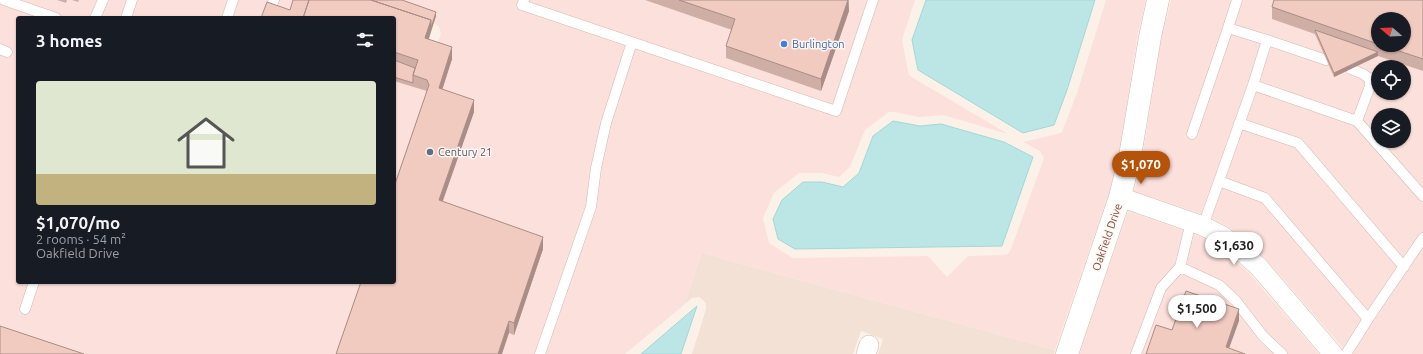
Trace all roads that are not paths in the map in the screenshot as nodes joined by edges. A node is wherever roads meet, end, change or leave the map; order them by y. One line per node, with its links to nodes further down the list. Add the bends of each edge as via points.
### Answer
1 (4, 0): 9 (lane)
2 (103, 0): 10 (lane)
3 (132, 0): 11 (lane)
4 (233, 0): 12 (lane)
5 (524, 0): 15 (lane, via 522,5)
6 (874, 0): 15 (lane, via 836,112)
7 (1158, 0): 24 (street, Oakfield Drive, via 1130,156)
8 (1237, 0): 13 (lane)
9 (50, 16)
10 (97, 16)
11 (127, 16)
12 (228, 16)
13 (1228, 28): 14 (lane); 21 (lane)
14 (1267, 40): 16 (lane); 18 (lane)
15 (632, 42): 32 (lane, via 606,123 591,207)
16 (1326, 60)
17 (1351, 69): 19 (lane, via 1370,79 1370,86)
18 (1253, 85): 19 (lane); 20 (lane)
19 (1357, 121): 23 (lane)
20 (1239, 123): 22 (lane); 28 (lane, via 1298,143)
21 (1192, 134)
22 (1219, 181): 25 (lane); 31 (lane, via 1266,198)
23 (1423, 196)
24 (1120, 197): 25 (street); 33 (street, Oakfield Drive)
25 (1197, 224): 27 (lane); 36 (street, via 1223,236 1258,266)
26 (1423, 238): 28 (lane)
27 (1180, 267): 34 (lane, via 1161,288); 35 (lane, via 1219,285)
28 (1404, 267): 31 (lane)
29 (33, 284): 30 (lane)
30 (25, 309)
31 (1368, 319): 37 (lane)
32 (540, 354)
33 (1067, 354)
34 (1136, 354)
35 (1282, 354)
36 (1333, 354)
37 (1346, 354)

